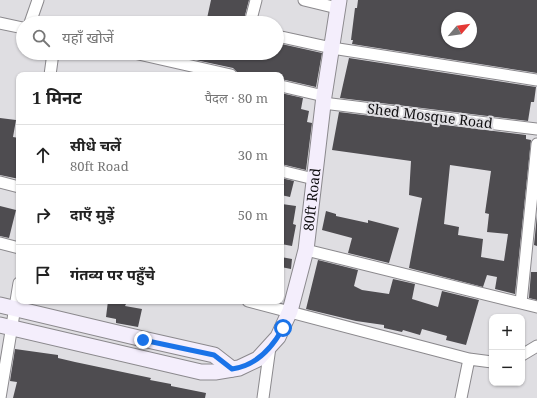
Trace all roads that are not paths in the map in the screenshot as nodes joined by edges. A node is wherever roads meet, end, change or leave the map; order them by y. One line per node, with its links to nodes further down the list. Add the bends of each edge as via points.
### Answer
1 (38, 0): 5 (street)
2 (256, 0): 6 (street)
3 (304, 0): 4 (street)
4 (338, 4): 10 (main road, 80ft Road)
5 (32, 16)
6 (252, 16)
7 (0, 23): 8 (street)
8 (16, 26)
9 (284, 38): 10 (street)
10 (332, 48): 15 (street); 17 (main road, 80ft Road)
11 (52, 60): 13 (street)
12 (165, 60): 14 (street)
13 (50, 72)
14 (218, 72)
15 (537, 80)
16 (284, 87): 17 (street, Shed Mosque Road)
17 (323, 100): 18 (street, Shed Mosque Road); 21 (main road, 80ft Road)
18 (537, 129)
19 (537, 144): 28 (street)
20 (284, 172): 21 (street)
21 (314, 179): 26 (main road, 80ft Road)
22 (0, 182): 23 (street)
23 (16, 186)
24 (0, 243): 25 (street)
25 (16, 247)
26 (306, 250): 28 (street); 33 (main road, 80ft Road)
27 (16, 302): 32 (street)
28 (521, 303): 31 (street)
29 (261, 304): 33 (street)
30 (0, 305): 32 (main road)
31 (537, 307)
32 (15, 308): 34 (street); 40 (main road, via 214,355)
33 (290, 311): 36 (main road, 80ft Road); 38 (street)
34 (6, 327): 40 (main road, 80ft Road, via 202,372); 42 (street)
35 (537, 346): 37 (street)
36 (270, 348): 40 (main road, 80ft Road, via 258,359); 41 (street)
37 (525, 353)
38 (469, 359): 39 (street); 43 (street)
39 (489, 362)
40 (232, 369)
41 (266, 397)
42 (0, 398)
43 (461, 398)

